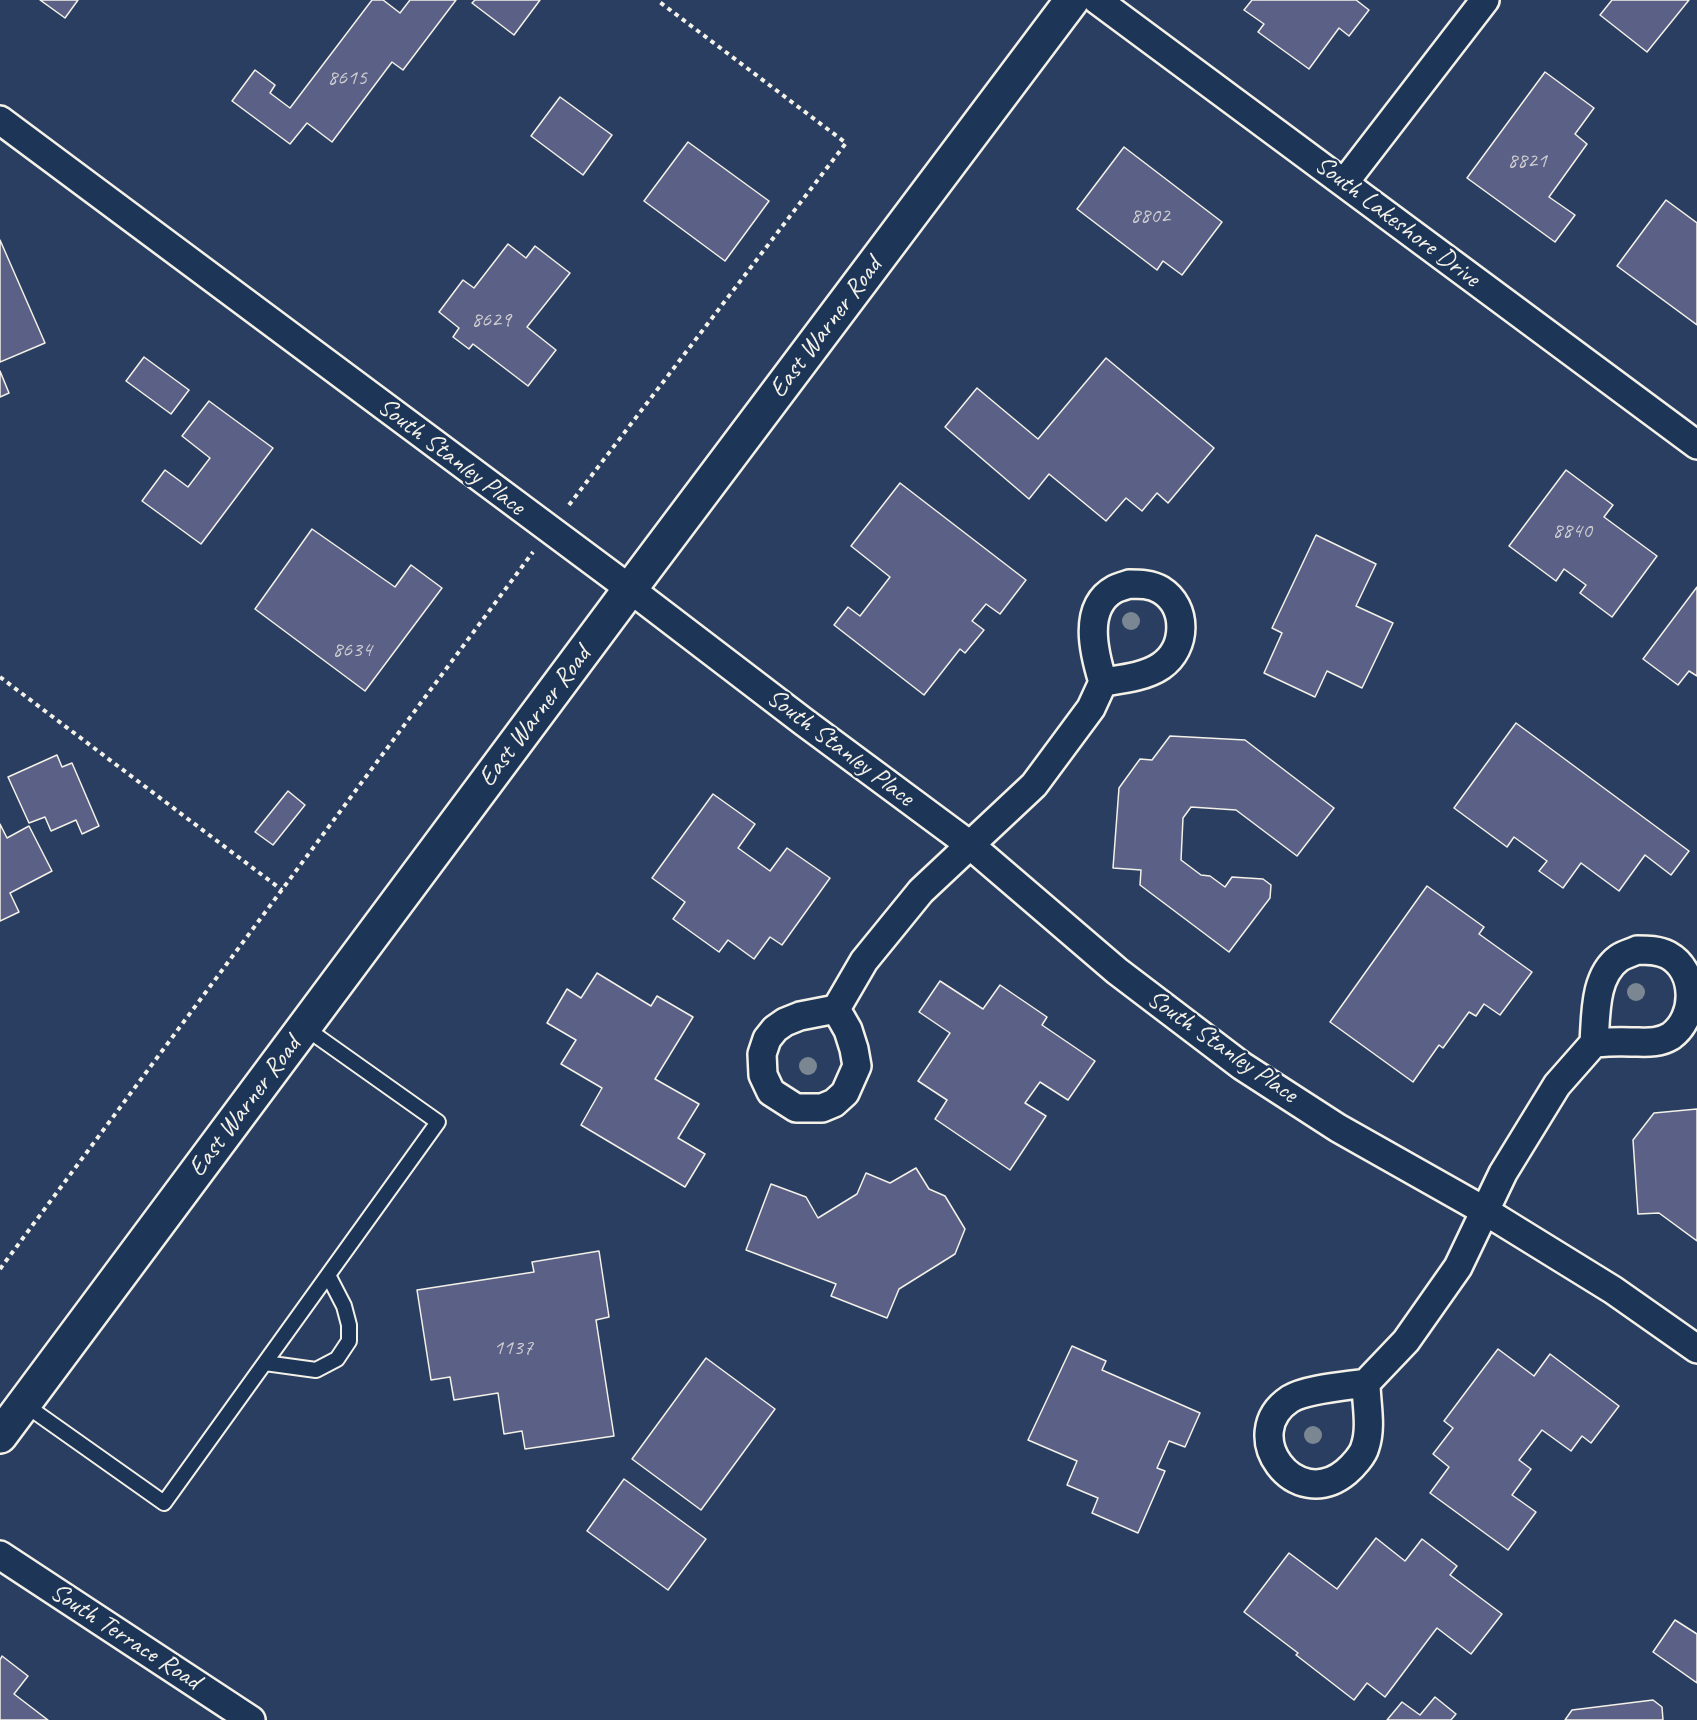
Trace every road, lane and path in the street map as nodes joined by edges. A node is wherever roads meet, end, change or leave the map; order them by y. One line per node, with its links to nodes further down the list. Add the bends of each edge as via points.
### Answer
1 (657, 0): 8 (path, via 846,143)
2 (1072, 0): 9 (main road, East Warner Road)
3 (1097, 0): 6 (street, South Lakeshore Drive)
4 (1485, 0): 6 (street)
5 (0, 120): 8 (street, South Stanley Place)
6 (1344, 183): 7 (street, South Lakeshore Drive)
7 (1697, 445)
8 (550, 530): 9 (street, South Stanley Place); 13 (path)
9 (630, 589): 12 (street, South Stanley Place); 15 (main road, East Warner Road)
10 (0, 677): 13 (path)
11 (1103, 682): 12 (street, via 1091,708 1034,785)
12 (970, 845): 14 (street, via 921,891 864,961); 17 (street, South Stanley Place, via 1117,971 1242,1066 1338,1128)
13 (282, 890): 18 (path)
14 (836, 1010)
15 (304, 1027): 19 (lane, via 438,1122); 23 (main road, East Warner Road)
16 (1594, 1043): 17 (street, via 1557,1085 1503,1173)
17 (1485, 1211): 20 (street, South Stanley Place, via 1613,1290); 22 (street, via 1458,1267 1406,1341)
18 (0, 1269)
19 (328, 1275): 21 (lane); 21 (lane, via 349,1325 349,1341 337,1359 316,1370)
20 (1697, 1349)
21 (265, 1363): 23 (lane, via 164,1503)
22 (1366, 1383)
23 (24, 1404): 24 (main road, East Warner Road)
24 (0, 1436)
25 (0, 1555): 26 (street, South Terrace Road)
26 (251, 1720)

